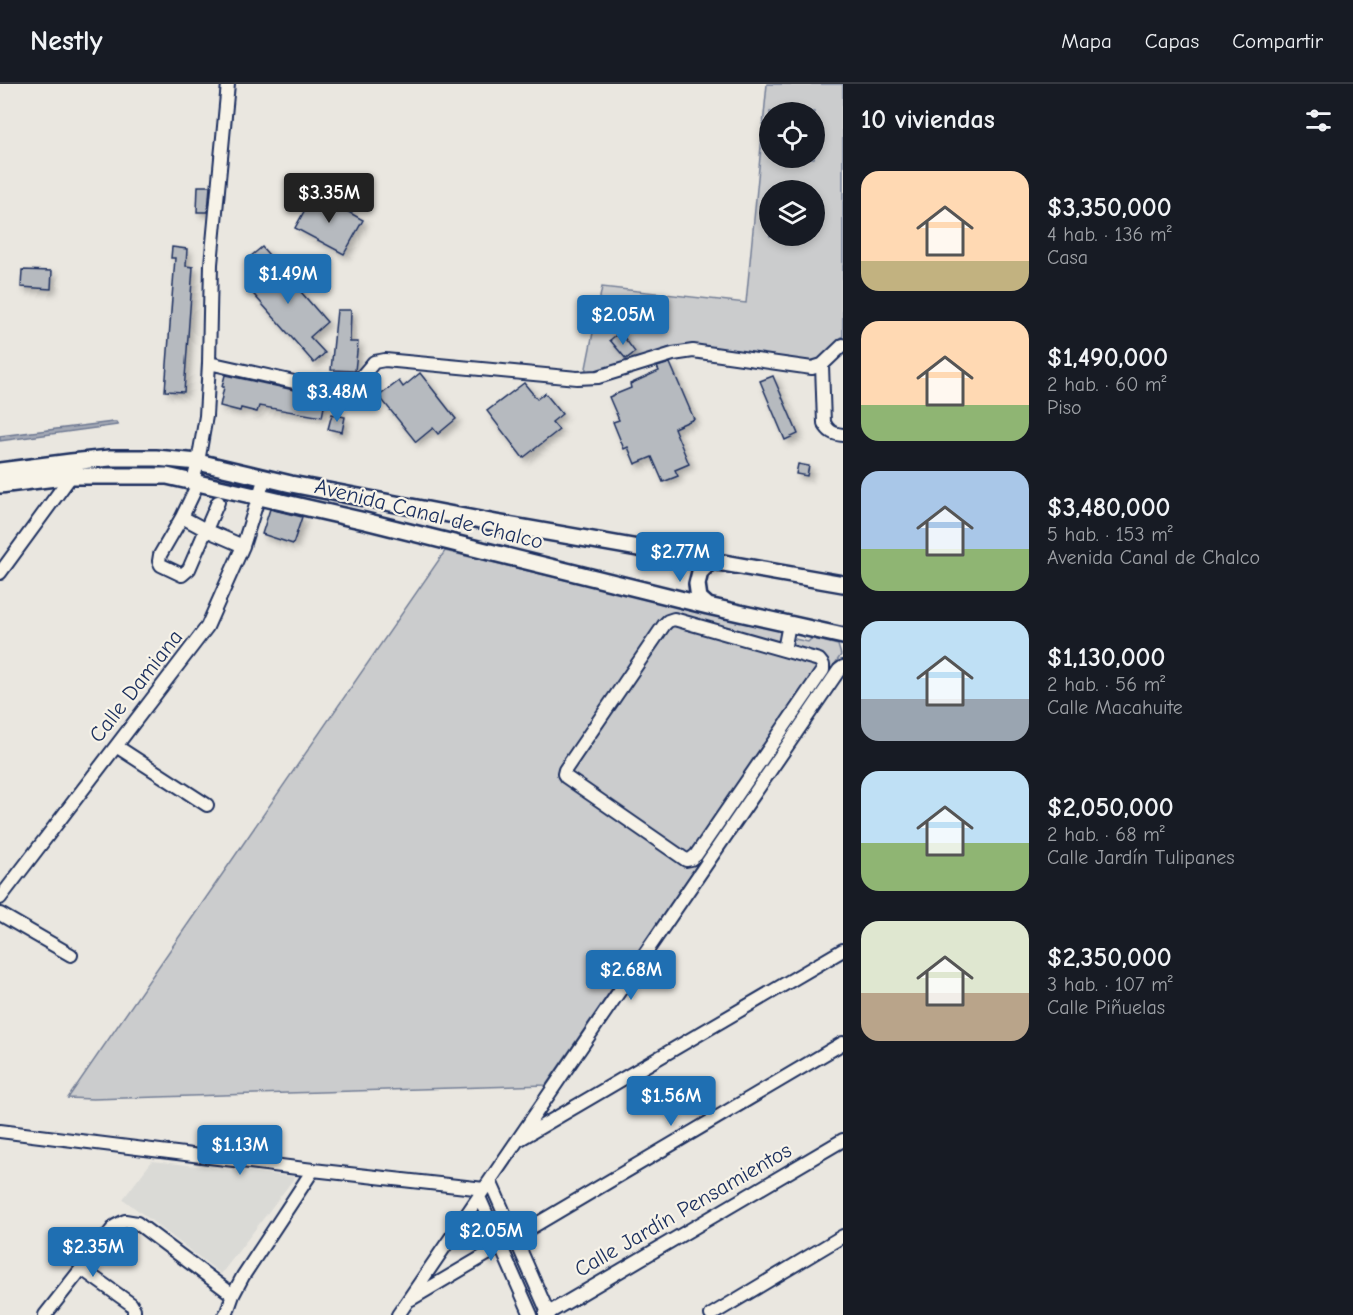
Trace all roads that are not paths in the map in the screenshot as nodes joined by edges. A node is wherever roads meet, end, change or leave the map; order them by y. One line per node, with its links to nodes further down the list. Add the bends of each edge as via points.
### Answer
1 (228, 84): 3 (street, via 211,264)
2 (843, 345): 4 (street)
3 (209, 363): 4 (street, via 340,390 352,388 374,362 385,360 577,378 598,377 693,351 812,368); 6 (street)
4 (822, 364): 5 (street, via 824,423 834,434)
5 (843, 435)
6 (198, 462): 7 (main road, Avenida Canal de Chalco, via 110,458); 9 (main road, Avenida Canal de Chalco); 11 (street)
7 (71, 469): 8 (main road, Avenida Canal de Chalco); 10 (main road, Avenida Canal de Chalco); 11 (main road, Avenida Canal de Chalco, via 167,476); 18 (street)
8 (0, 471)
9 (265, 477): 12 (street, Calle Damiana); 19 (main road, Avenida Canal de Chalco)
10 (0, 485)
11 (194, 487): 12 (main road, Avenida Canal de Chalco); 14 (street)
12 (258, 496): 16 (street, Calle Damiana); 22 (main road, Avenida Canal de Chalco)
13 (218, 502): 15 (street)
14 (182, 517): 15 (street); 15 (street, via 160,555 161,565 182,575 186,573)
15 (206, 530): 16 (street)
16 (243, 546): 27 (street, Calle Damiana, via 207,627)
17 (0, 553): 18 (street)
18 (13, 554): 20 (street)
19 (711, 561): 21 (main road, Avenida Canal de Chalco); 22 (main road, via 700,572 697,584 699,598)
20 (0, 573)
21 (843, 584)
22 (708, 606): 23 (main road, Avenida Canal de Chalco)
23 (789, 624): 24 (main road, Avenida Canal de Chalco); 25 (street)
24 (843, 636)
25 (784, 650): 25 (street, via 819,660 823,670 692,859 686,860 564,774 668,621 674,619)
26 (843, 667): 35 (street)
27 (116, 746): 28 (street); 29 (street, Calle Damiana)
28 (207, 805)
29 (0, 898)
30 (0, 914): 32 (street)
31 (843, 950): 35 (street)
32 (71, 956)
33 (843, 1043): 40 (street)
34 (1, 1133): 37 (street)
35 (518, 1140): 38 (street)
36 (843, 1140): 45 (street, Calle Jardín Pensamientos)
37 (313, 1170): 38 (street); 43 (street)
38 (484, 1189): 40 (street); 41 (street); 44 (street)
39 (843, 1236): 51 (street)
40 (515, 1237): 45 (street)
41 (501, 1246): 44 (street); 50 (street)
42 (82, 1269): 43 (street, via 115,1226 125,1221 137,1223); 46 (street); 47 (street, via 131,1304)
43 (232, 1295): 48 (street)
44 (407, 1301): 49 (street)
45 (547, 1314)
46 (45, 1315)
47 (134, 1315)
48 (225, 1315)
49 (398, 1315)
50 (531, 1315)
51 (711, 1315)

